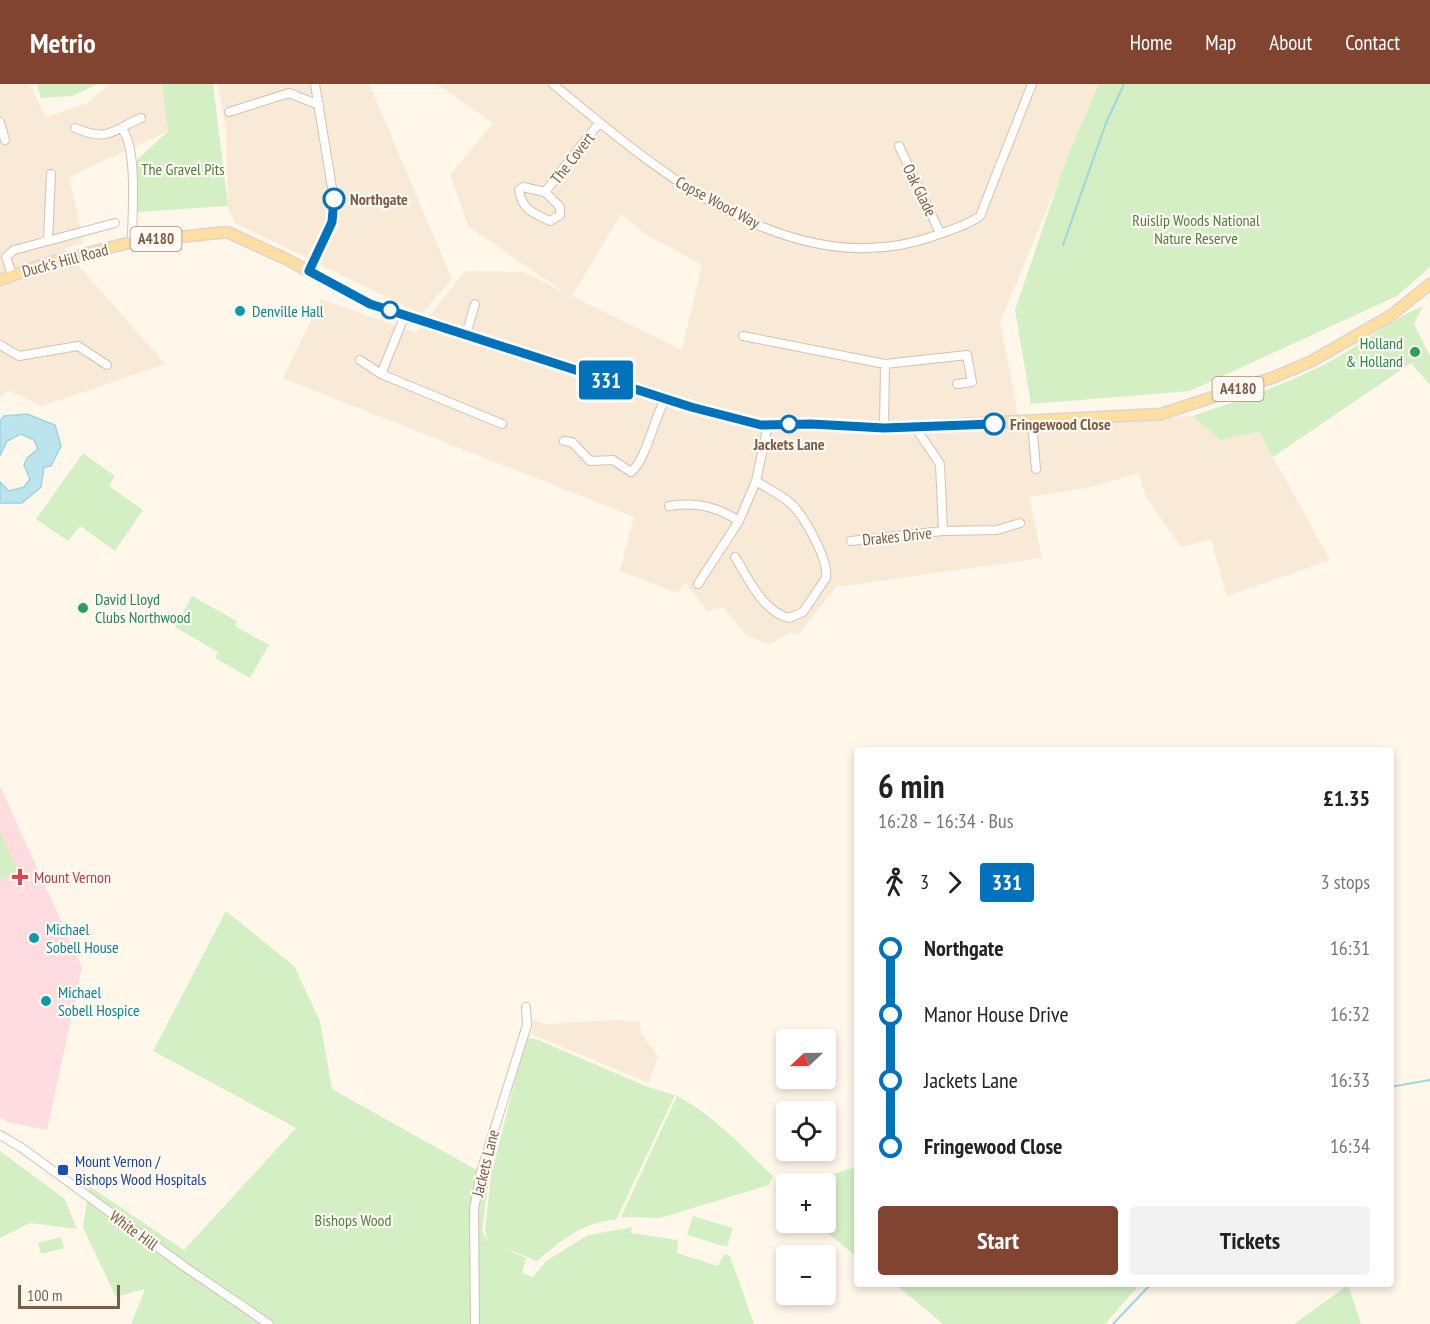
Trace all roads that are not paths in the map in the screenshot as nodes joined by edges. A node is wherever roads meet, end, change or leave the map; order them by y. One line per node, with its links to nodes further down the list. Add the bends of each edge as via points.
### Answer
1 (315, 84): 4 (street)
2 (553, 84): 8 (street, Copse Wood Way)
3 (1032, 84): 16 (street, Copse Wood Way, via 980,216)
4 (319, 105): 5 (street, via 289,93); 19 (street, via 335,206 332,222)
5 (229, 112)
6 (141, 118): 10 (street)
7 (0, 122): 11 (street)
8 (599, 123): 14 (street, The Covert); 16 (street, Copse Wood Way, via 627,147 708,200 749,222 791,237 824,245 893,248)
9 (75, 128): 10 (street, via 93,136)
10 (122, 129): 18 (street, via 128,136 131,155)
11 (5, 140)
12 (899, 146): 16 (street, Oak Glade)
13 (51, 174): 17 (street)
14 (545, 192): 14 (street, The Covert, via 523,187 519,190 526,209 549,221 560,215 560,207)
15 (115, 223): 17 (street)
16 (940, 233)
17 (48, 240): 20 (street, via 9,253 6,261)
18 (132, 242): 19 (main road, Duck's Hill Road / A4180, via 226,232); 20 (main road, Duck's Hill Road / A4180)
19 (309, 271): 24 (main road, Duck's Hill Road / A4180, via 370,304)
20 (12, 274): 21 (main road, Duck's Hill Road / A4180)
21 (0, 280)
22 (1430, 284): 34 (main road, Duck's Hill Road / A4180, via 1390,316 1312,361 1192,406 1161,414)
23 (475, 304): 25 (street)
24 (405, 315): 25 (main road, Duck's Hill Road / A4180); 31 (street)
25 (466, 334): 33 (main road, Duck's Hill Road / A4180)
26 (743, 336): 29 (street)
27 (0, 345): 30 (street, via 19,356 78,346)
28 (360, 360): 31 (street)
29 (885, 364): 32 (street, via 967,355 972,382); 37 (street)
30 (107, 365)
31 (381, 374): 35 (street)
32 (957, 384)
33 (665, 399): 36 (main road, Duck's Hill Road / A4180); 39 (street, via 654,418 641,465 631,472 613,460 590,461 572,442)
34 (1032, 422): 38 (main road, Duck's Hill Road / A4180); 40 (street)
35 (502, 424)
36 (768, 425): 37 (main road, Duck's Hill Road / A4180); 41 (street)
37 (884, 428): 38 (main road, Duck's Hill Road / A4180)
38 (915, 428): 45 (street, Drakes Drive, via 940,464)
39 (564, 441)
40 (1036, 469)
41 (756, 481): 43 (street); 47 (street, via 790,502 803,519 823,558 826,578 802,612 789,618 774,612 759,596)
42 (669, 506): 43 (street, via 689,503 721,509)
43 (739, 521): 48 (street)
44 (1020, 523): 45 (street, Drakes Drive, via 997,530)
45 (943, 531): 46 (street, Drakes Drive)
46 (851, 542)
47 (735, 557)
48 (698, 584)
49 (526, 1007): 52 (street, Jackets Lane, via 526,1025 481,1172 474,1209)
50 (0, 1136): 51 (street, White Hill)
51 (269, 1324)
52 (475, 1324)

